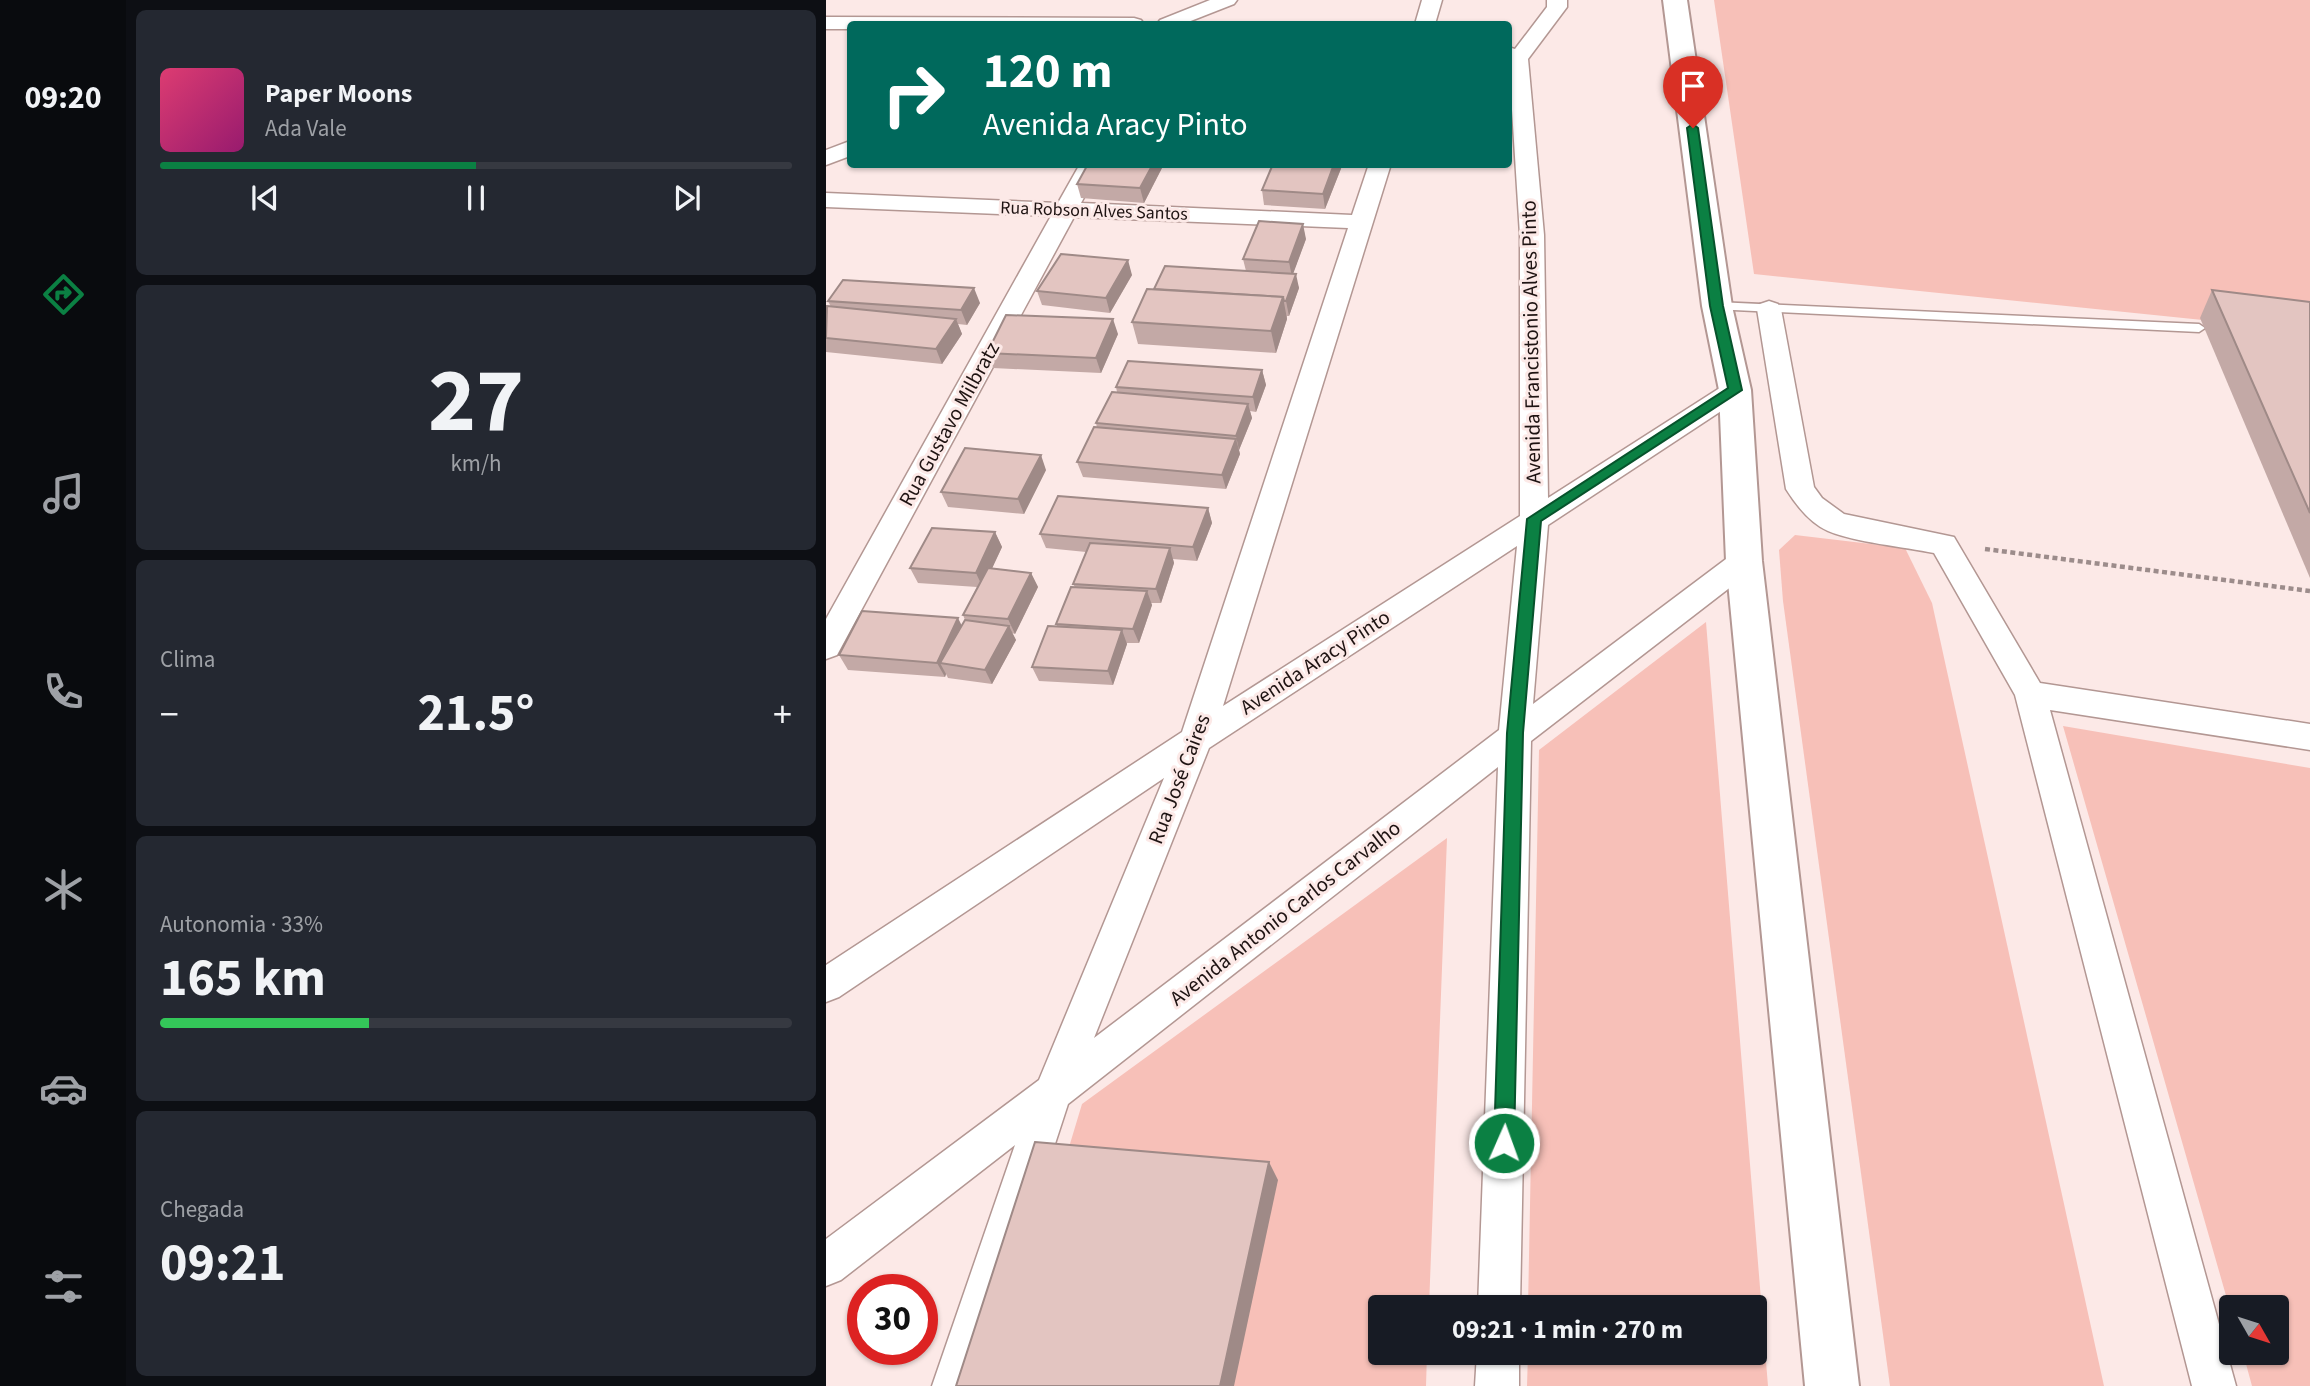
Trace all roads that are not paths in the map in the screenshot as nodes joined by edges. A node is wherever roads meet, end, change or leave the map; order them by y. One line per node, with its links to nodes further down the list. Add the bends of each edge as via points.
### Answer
1 (1180, 0): 6 (street)
2 (1227, 0): 7 (street)
3 (1432, 0): 8 (street)
4 (1557, 0): 11 (street, via 1557,7)
5 (1675, 0): 19 (main road)
6 (1169, 21)
7 (1174, 21)
8 (1426, 21)
9 (826, 23): 10 (street)
10 (847, 23)
11 (1513, 56): 23 (street, Avenida Francistonio Alves Pinto, via 1532,235)
12 (847, 149): 13 (street)
13 (826, 158)
14 (1089, 168): 17 (street, Rua Gustavo Milbratz)
15 (1379, 168): 18 (street, Rua José Caires)
16 (826, 200): 17 (street, Rua Robson Alves Santos)
17 (1067, 210): 18 (street, Rua Robson Alves Santos); 25 (street, Rua Gustavo Milbratz)
18 (1362, 222): 29 (street, Rua José Caires)
19 (1717, 306): 20 (lane); 22 (main road)
20 (1769, 309): 21 (lane); 26 (street, via 1800,489 1836,523 1944,544)
21 (2199, 328)
22 (1735, 390): 23 (street, Avenida Aracy Pinto); 24 (main road)
23 (1534, 519): 27 (street, Avenida Francistonio Alves Pinto); 29 (street, Avenida Aracy Pinto)
24 (1744, 561): 27 (street, Avenida Antonio Carlos Carvalho); 37 (main road)
25 (826, 647)
26 (2029, 694): 28 (street); 38 (street)
27 (1515, 733): 31 (street, Avenida Antonio Carlos Carvalho); 33 (street, Avenida Francistonio Alves Pinto)
28 (2310, 737)
29 (1196, 740): 30 (street, Avenida Aracy Pinto); 31 (street, Rua José Caires)
30 (826, 985)
31 (1052, 1095): 32 (street, Avenida Antonio Carlos Carvalho); 35 (street, Rua José Caires)
32 (826, 1265)
33 (1499, 1295)
34 (1498, 1365): 36 (street)
35 (954, 1386)
36 (1497, 1386)
37 (1832, 1386)
38 (2214, 1386)

